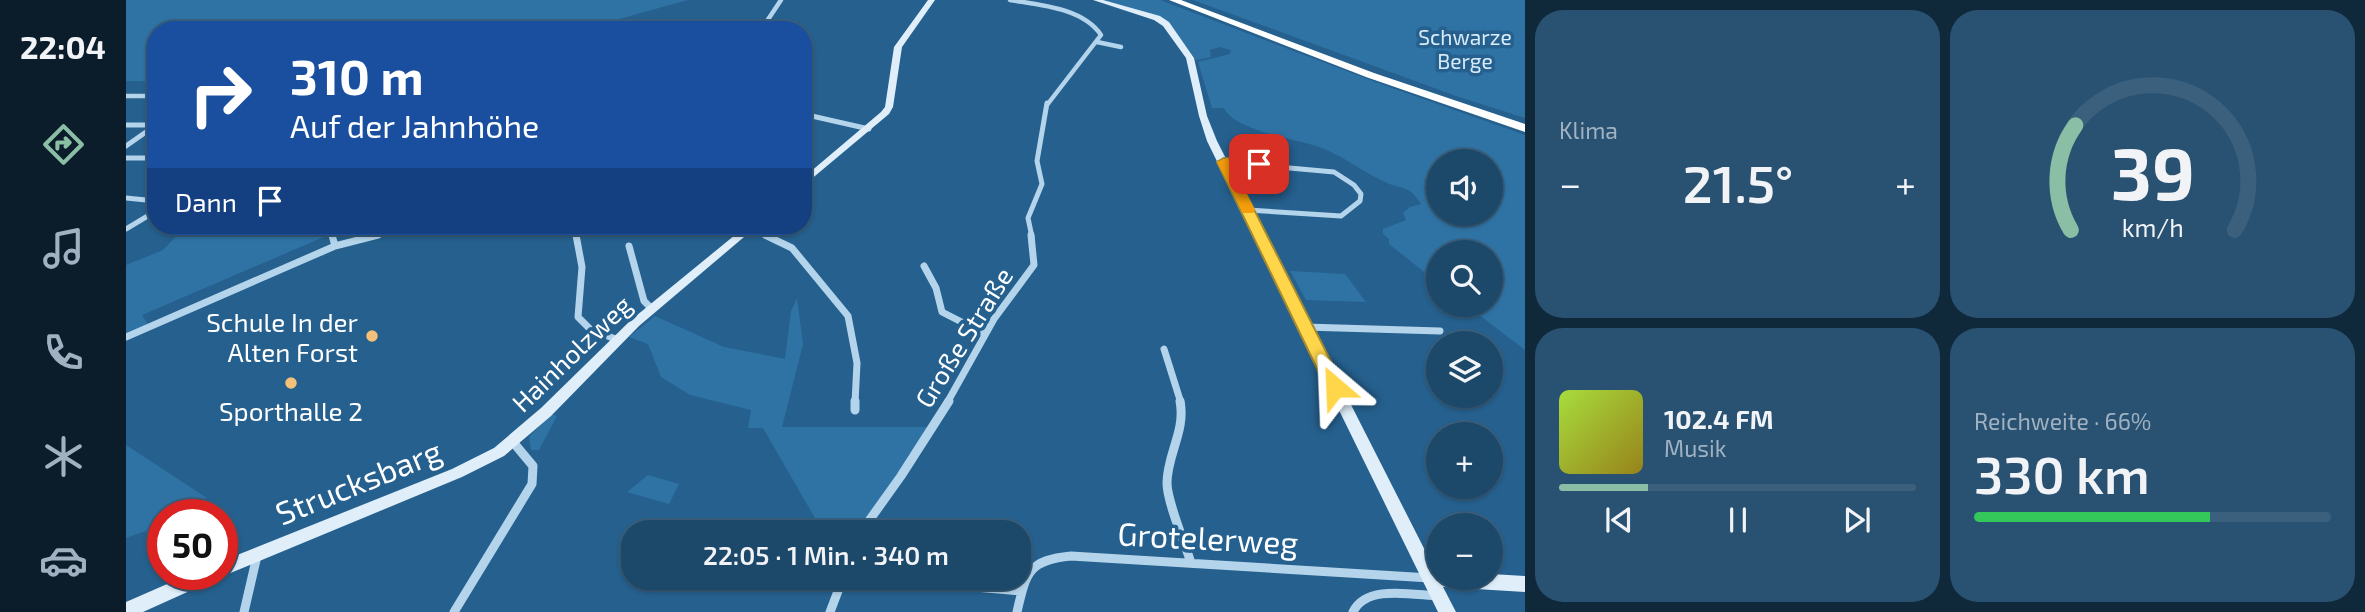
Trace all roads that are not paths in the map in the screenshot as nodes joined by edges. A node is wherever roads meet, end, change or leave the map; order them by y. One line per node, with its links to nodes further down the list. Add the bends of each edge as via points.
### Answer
1 (781, 0): 7 (street)
2 (932, 0): 17 (street, via 898,47 889,107)
3 (1010, 0): 8 (street, via 1047,6 1090,24 1101,33)
4 (1097, 0): 22 (main road, via 1166,24 1190,58 1204,120)
5 (1173, 0): 16 (highway)
6 (1186, 0): 13 (highway)
7 (767, 21)
8 (1097, 41): 9 (street); 40 (street, Große Straße, via 1046,103 1037,161 1042,184 1028,218 1035,261)
9 (1121, 47)
10 (126, 96): 11 (street)
11 (147, 96)
12 (812, 116): 17 (street)
13 (1525, 122)
14 (126, 125): 15 (street)
15 (147, 125)
16 (1525, 128)
17 (869, 129): 23 (street)
18 (147, 131): 19 (street)
19 (126, 146)
20 (126, 158): 21 (street)
21 (147, 158)
22 (1224, 162): 26 (street); 26 (street, via 1334,172 1362,194 1341,216)
23 (812, 176)
24 (126, 198): 25 (street)
25 (147, 200)
26 (1248, 210): 38 (street)
27 (147, 217): 28 (street)
28 (126, 229)
29 (332, 235): 34 (street)
30 (377, 235): 34 (street)
31 (576, 235): 42 (street, via 582,267 578,317 590,329)
32 (741, 235): 37 (street, Hainholzweg)
33 (767, 235): 44 (street, via 792,247 848,316 857,363)
34 (335, 246): 41 (street)
35 (629, 246): 37 (street, via 644,301)
36 (924, 266): 40 (street, via 942,312)
37 (652, 309): 42 (street, Hainholzweg)
38 (1305, 327): 39 (street); 50 (street)
39 (1440, 331)
40 (985, 334): 46 (street, Große Straße, via 955,391)
41 (126, 337)
42 (618, 340): 45 (street, Hainholzweg)
43 (1164, 349): 49 (street, via 1181,404 1182,425 1167,487)
44 (855, 410)
45 (513, 442): 47 (street, Strucksbarg, via 457,474); 61 (street, Hainholzweg, via 533,466 532,484)
46 (870, 520)
47 (257, 555): 48 (street, Strucksbarg); 60 (street)
48 (238, 563)
49 (1191, 563): 51 (street, Grotelerweg); 57 (street, Grotelerweg, via 1047,558 1027,572)
50 (1426, 568)
51 (1426, 578)
52 (1503, 583): 53 (main road)
53 (1525, 584)
54 (173, 590): 59 (street)
55 (839, 590): 62 (street)
56 (1010, 590): 57 (street)
57 (1022, 591): 63 (street, Grotelerweg)
58 (1443, 604): 64 (street, via 1376,594 1357,603)
59 (126, 611)
60 (244, 612)
61 (454, 612)
62 (830, 612)
63 (1017, 612)
64 (1353, 612)

